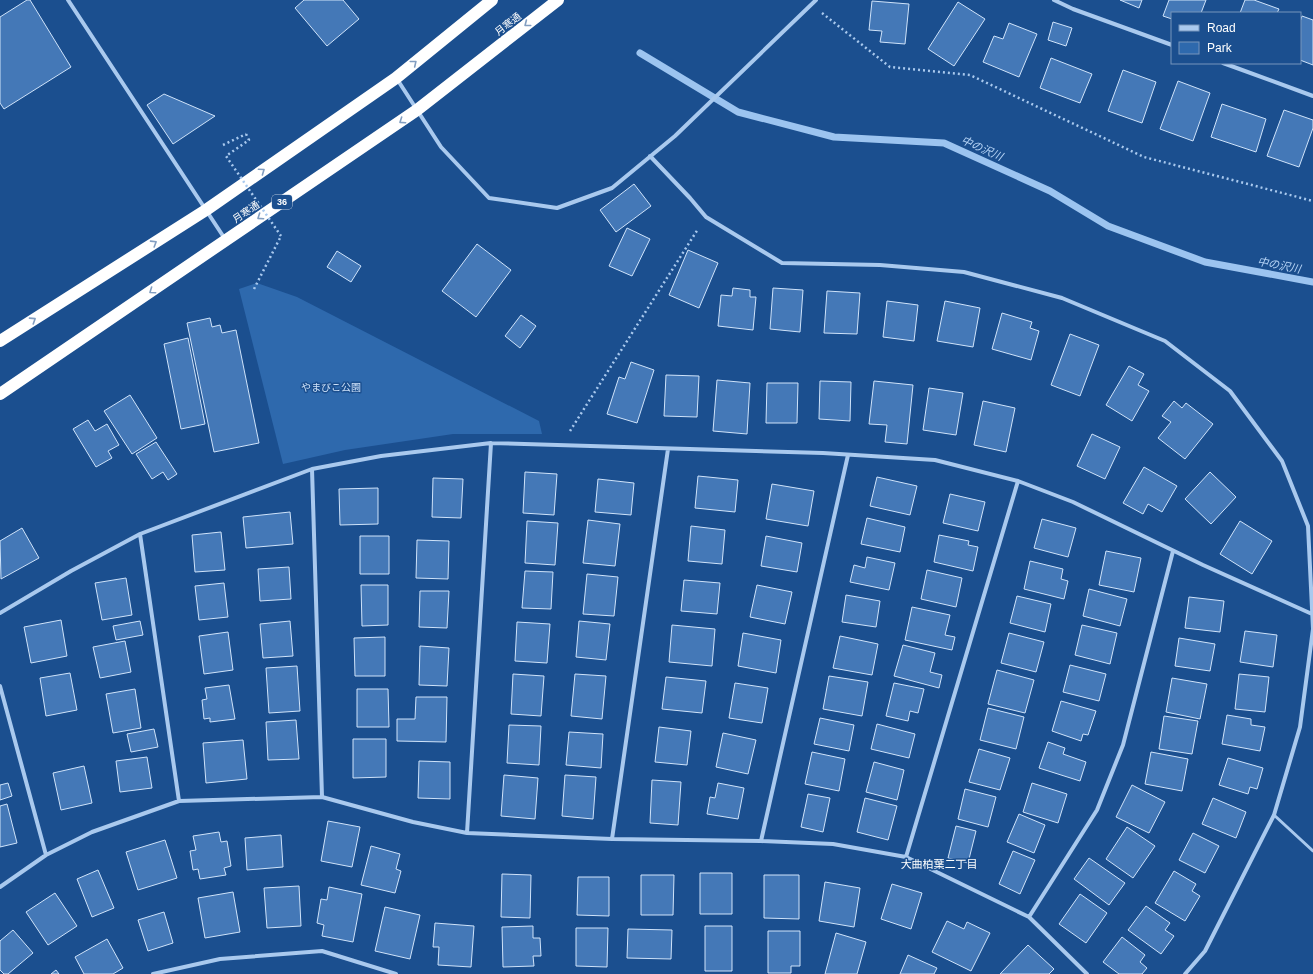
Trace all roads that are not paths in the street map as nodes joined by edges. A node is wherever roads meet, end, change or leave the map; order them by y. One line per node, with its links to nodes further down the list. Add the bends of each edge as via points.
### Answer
1 (68, 0): 12 (street)
2 (492, 0): 8 (highway, one-way to 2)
3 (558, 0): 10 (highway, 月寒通 / 36, one-way to 10)
4 (816, 0): 11 (street, via 675,136)
5 (1054, 0): 6 (street)
6 (1171, 45)
7 (1226, 64): 9 (street)
8 (396, 78): 10 (street); 12 (highway, one-way to 8)
9 (1313, 96)
10 (417, 110): 11 (street, via 441,147 489,198 557,208 612,188); 13 (highway, 月寒通 / 36, one-way to 13)
11 (650, 156): 24 (street, via 706,217 782,263 880,265 964,272 1062,298 1165,341 1230,391 1282,460 1308,526)
12 (206, 210): 13 (street); 14 (highway, one-way to 12)
13 (226, 240): 15 (highway, 月寒通 / 36, one-way to 15)
14 (0, 341)
15 (0, 394)
16 (491, 443): 17 (street); 19 (street, via 381,456); 29 (street)
17 (668, 448): 18 (street); 30 (street)
18 (848, 455): 20 (street, via 935,460); 31 (street)
19 (312, 469): 21 (street); 26 (street)
20 (1018, 481): 22 (street, via 1073,502); 34 (street)
21 (140, 534): 23 (street); 27 (street)
22 (1174, 551): 24 (street); 36 (street, via 1123,744 1097,810)
23 (0, 614)
24 (1312, 614): 28 (street, via 1313,629 1300,727)
25 (0, 686): 33 (street)
26 (322, 797): 27 (street); 29 (street, via 413,822)
27 (179, 801): 33 (street, via 92,832)
28 (1274, 815): 32 (lane); 40 (street, via 1205,951)
29 (467, 833): 30 (street)
30 (612, 839): 31 (street)
31 (761, 841): 34 (street, via 833,844)
32 (1313, 851)
33 (46, 855): 35 (street)
34 (906, 857): 36 (street)
35 (0, 887)
36 (1029, 917): 39 (street)
37 (154, 974): 38 (street, via 220,959 322,952)
38 (396, 974)
39 (1087, 974)
40 (1185, 974)

